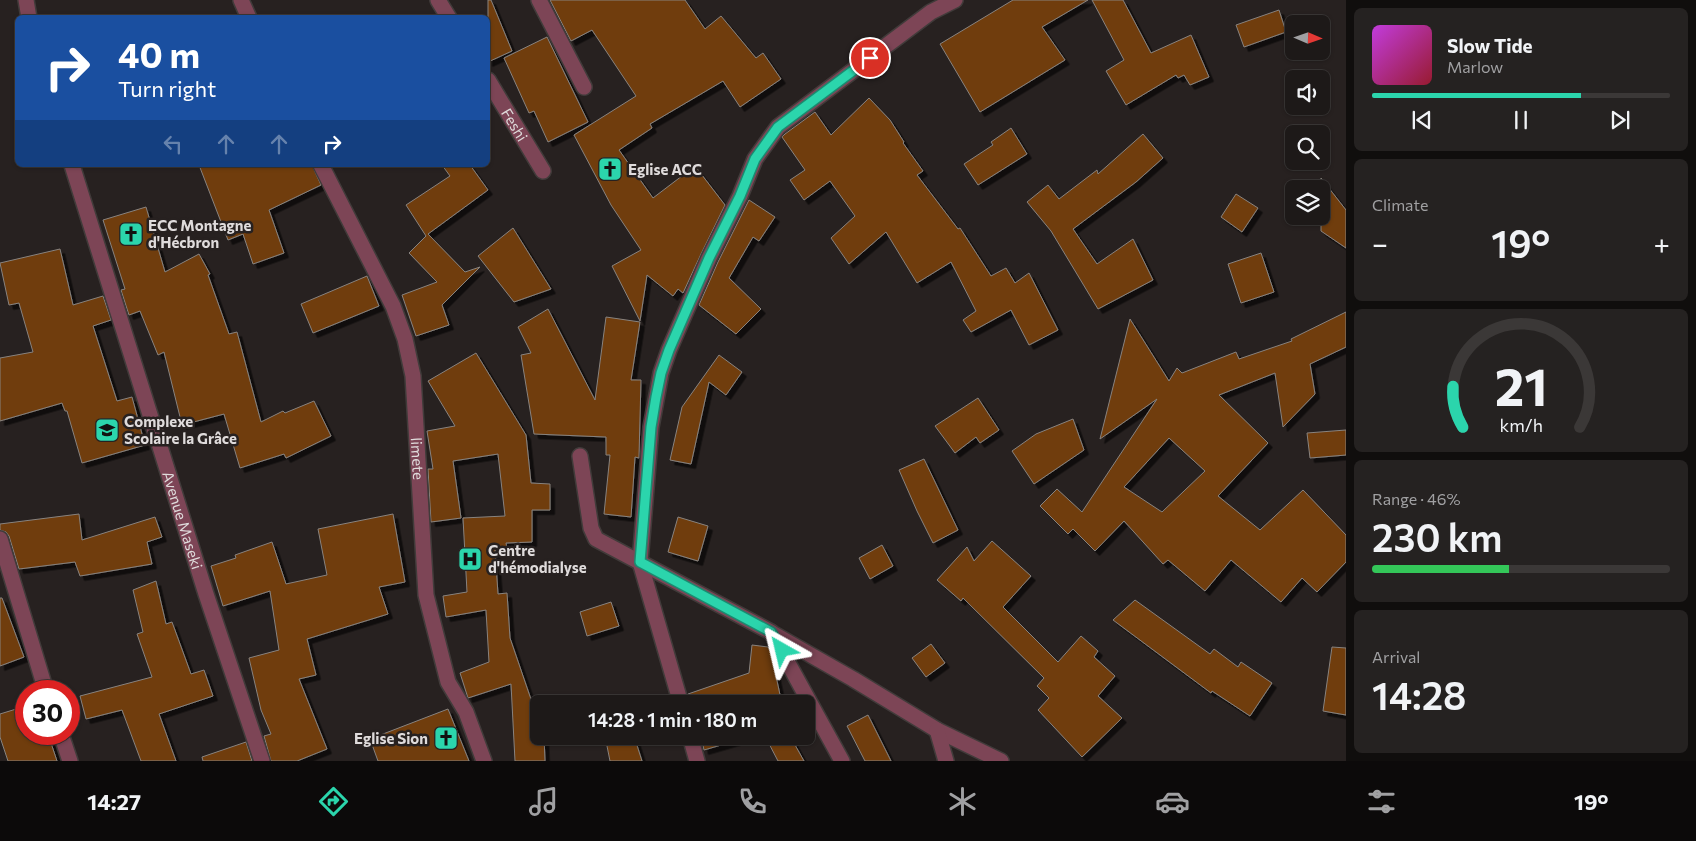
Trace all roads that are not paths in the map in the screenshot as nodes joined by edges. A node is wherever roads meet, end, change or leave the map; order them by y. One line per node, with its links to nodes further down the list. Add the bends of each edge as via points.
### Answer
1 (26, 0): 6 (street)
2 (242, 0): 7 (street)
3 (438, 0): 8 (street)
4 (539, 0): 10 (street)
5 (955, 0): 16 (street, via 931,12 778,127 755,159 661,373 651,427)
6 (28, 15)
7 (248, 15)
8 (447, 15)
9 (490, 83): 13 (street, Feshi)
10 (584, 87)
11 (73, 167): 24 (street, Avenue Maseki, via 206,594)
12 (322, 167): 25 (street, limete, via 393,306 405,339 413,376 426,595 448,682 466,712)
13 (543, 171)
14 (580, 456): 16 (street, via 591,528 596,540)
15 (0, 539): 18 (street)
16 (640, 562): 17 (street); 19 (street)
17 (771, 632): 20 (street); 27 (street)
18 (43, 680)
19 (678, 695)
20 (937, 730): 28 (street); 29 (street)
21 (65, 745): 23 (street)
22 (693, 745): 26 (street)
23 (70, 761)
24 (262, 761)
25 (484, 761)
26 (697, 761)
27 (842, 761)
28 (946, 761)
29 (1001, 761)

